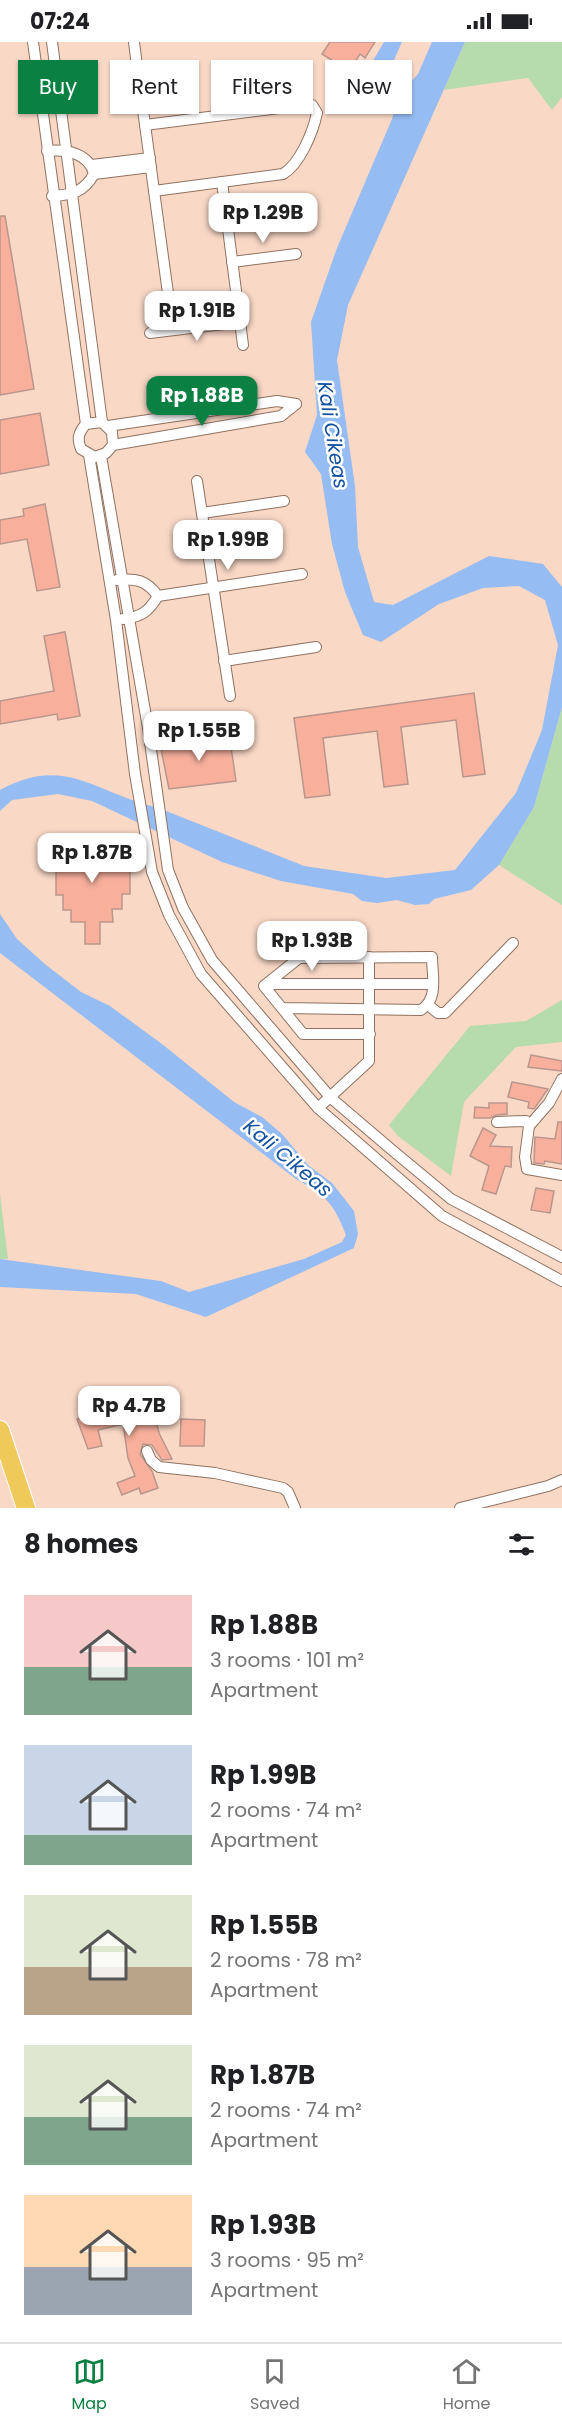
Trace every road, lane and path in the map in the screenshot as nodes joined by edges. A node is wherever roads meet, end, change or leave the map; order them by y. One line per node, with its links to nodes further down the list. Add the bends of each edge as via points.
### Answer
1 (33, 42): 8 (street)
2 (52, 42): 7 (street)
3 (134, 42): 4 (street)
4 (136, 60)
5 (144, 114): 6 (street)
6 (145, 125): 9 (street); 11 (street, via 312,105 317,113 315,120 291,170)
7 (64, 149): 8 (street); 10 (street, via 82,157); 13 (street)
8 (47, 151): 14 (street)
9 (150, 163): 10 (street); 12 (street)
10 (93, 170): 13 (street, via 87,187)
11 (222, 182): 12 (street); 16 (street)
12 (154, 191): 18 (street)
13 (70, 195): 14 (street); 22 (street)
14 (52, 196): 21 (street)
15 (296, 255): 16 (street)
16 (232, 262): 17 (street)
17 (240, 322): 18 (street); 20 (street)
18 (173, 330): 19 (street)
19 (150, 333)
20 (243, 345)
21 (86, 424): 22 (street); 24 (street, via 79,431 78,441)
22 (105, 424): 23 (street, via 112,432); 23 (street, via 277,401 296,404 281,416)
23 (113, 445): 25 (street)
24 (88, 455): 25 (street); 31 (street)
25 (101, 456): 30 (street)
26 (197, 481): 28 (street)
27 (284, 501): 28 (street)
28 (202, 513): 32 (street)
29 (302, 574): 32 (street)
30 (124, 579): 31 (street); 33 (street, via 149,584); 34 (street)
31 (109, 580): 35 (street)
32 (213, 587): 33 (street); 37 (street)
33 (158, 596): 34 (street, via 149,610)
34 (130, 618): 35 (street); 48 (street, via 168,870 183,908 212,960)
35 (116, 620): 49 (street, via 152,872 169,915 201,974)
36 (316, 647): 37 (street)
37 (224, 661): 38 (street)
38 (230, 696)
39 (513, 943): 44 (street, via 445,1013)
40 (369, 957): 41 (street, via 299,958); 42 (street); 43 (street, via 432,957)
41 (267, 984): 42 (street); 45 (street, via 264,986)
42 (370, 984): 43 (street); 46 (street)
43 (432, 984): 44 (street, via 433,996)
44 (428, 1005): 46 (street, via 421,1010)
45 (282, 1008): 46 (street); 47 (street, via 303,1034)
46 (369, 1009): 47 (street)
47 (369, 1034): 51 (street, via 369,1062)
48 (282, 1043): 49 (street); 51 (street)
49 (272, 1059): 52 (street)
50 (562, 1079): 54 (street)
51 (331, 1098): 52 (street); 56 (street)
52 (318, 1108): 57 (street)
53 (497, 1122): 54 (street, via 526,1121)
54 (530, 1126): 55 (street, via 527,1169)
55 (562, 1175)
56 (451, 1199): 57 (street); 58 (street)
57 (442, 1216): 59 (street)
58 (562, 1257)
59 (562, 1281)
60 (0, 1430): 63 (highway)
61 (147, 1451): 64 (street, via 159,1467 215,1473 283,1488)
62 (562, 1480): 65 (street)
63 (26, 1508)
64 (296, 1508)
65 (460, 1508)

